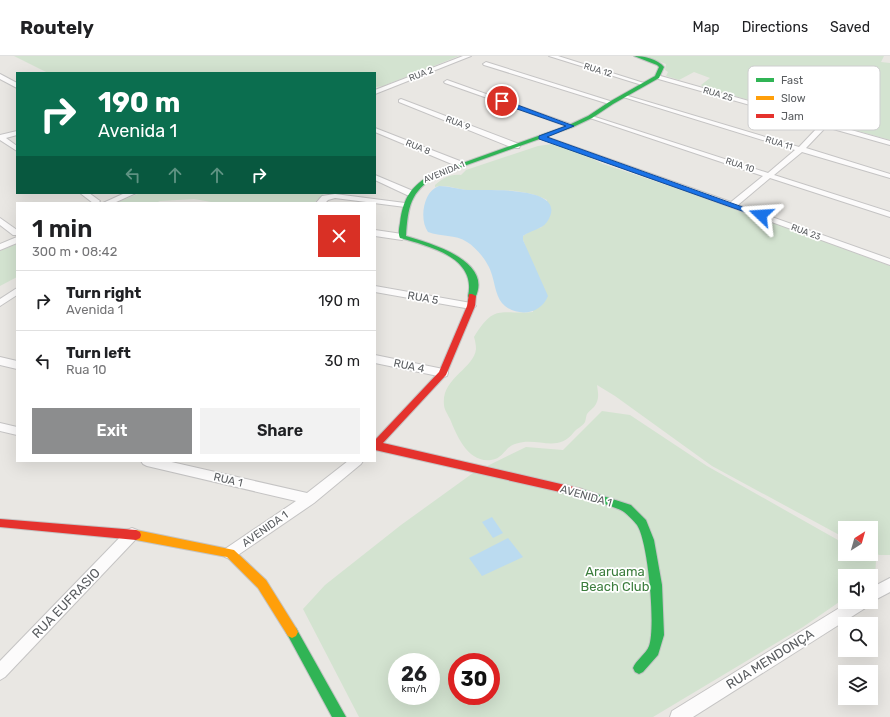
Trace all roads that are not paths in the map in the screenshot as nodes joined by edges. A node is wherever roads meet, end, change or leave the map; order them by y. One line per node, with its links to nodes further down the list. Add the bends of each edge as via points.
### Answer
1 (468, 56): 10 (street, RUA 2)
2 (552, 56): 8 (street, RUA 12)
3 (636, 56): 6 (street, via 660,64 662,67)
4 (486, 64): 13 (street)
5 (0, 76): 9 (street)
6 (657, 77): 8 (street, AVENIDA 1); 14 (street, RUA 25)
7 (447, 82): 16 (street)
8 (644, 84): 11 (street, AVENIDA 1)
9 (16, 85)
10 (376, 92)
11 (623, 96): 13 (street, AVENIDA 1); 27 (street, RUA 11)
12 (401, 101): 25 (street, RUA 9)
13 (610, 103): 15 (street, AVENIDA 1)
14 (748, 103)
15 (590, 117): 16 (street, AVENIDA 1); 29 (street, RUA 10)
16 (571, 126): 21 (street, AVENIDA 1)
17 (376, 130): 28 (street, RUA 8)
18 (819, 130): 27 (street)
19 (842, 130): 24 (street, RUA 25)
20 (16, 133): 23 (street)
21 (542, 137): 25 (street, AVENIDA 1); 39 (street, RUA 23)
22 (16, 138): 23 (street)
23 (1, 140): 26 (street)
24 (890, 143)
25 (516, 146): 28 (street, AVENIDA 1)
26 (16, 148)
27 (801, 149): 29 (street); 30 (street, RUA 11)
28 (462, 165): 32 (street, AVENIDA 1, via 425,179)
29 (769, 175): 39 (street); 40 (street, RUA 10)
30 (890, 176)
31 (376, 177): 32 (street)
32 (410, 193): 38 (street, AVENIDA 1)
33 (86, 194): 35 (street)
34 (130, 194): 36 (street)
35 (96, 201)
36 (110, 202)
37 (322, 202): 38 (street, via 329,197 344,196)
38 (406, 205): 44 (street, AVENIDA 1)
39 (733, 205): 47 (street, RUA 23)
40 (890, 214)
41 (0, 221): 43 (street)
42 (376, 233): 44 (street)
43 (16, 236)
44 (402, 237): 51 (street, AVENIDA 1, via 430,245 458,258 470,271 474,284)
45 (16, 238): 46 (street)
46 (0, 247)
47 (890, 262)
48 (376, 289): 51 (street, RUA 5)
49 (16, 292): 50 (street)
50 (0, 303)
51 (471, 306): 55 (street, AVENIDA 1)
52 (376, 359): 55 (street, RUA 4)
53 (0, 361): 54 (street)
54 (16, 365)
55 (443, 373): 58 (street, AVENIDA 1)
56 (0, 427): 57 (street)
57 (16, 431)
58 (376, 446): 68 (street, AVENIDA 1, via 522,478 589,495 627,508 642,522 656,585 658,635 654,651)
59 (151, 462): 61 (street, RUA 1)
60 (356, 462): 61 (street, AVENIDA 1)
61 (310, 499): 64 (street, AVENIDA 1)
62 (0, 523): 63 (street)
63 (132, 534): 64 (street); 69 (street, RUA EUFRASIO)
64 (230, 554): 70 (street, via 262,584)
65 (890, 584): 66 (street)
66 (878, 592)
67 (851, 609): 71 (street, RUA MENDONÇA)
68 (639, 668)
69 (0, 672)
70 (339, 717)
71 (678, 717)

